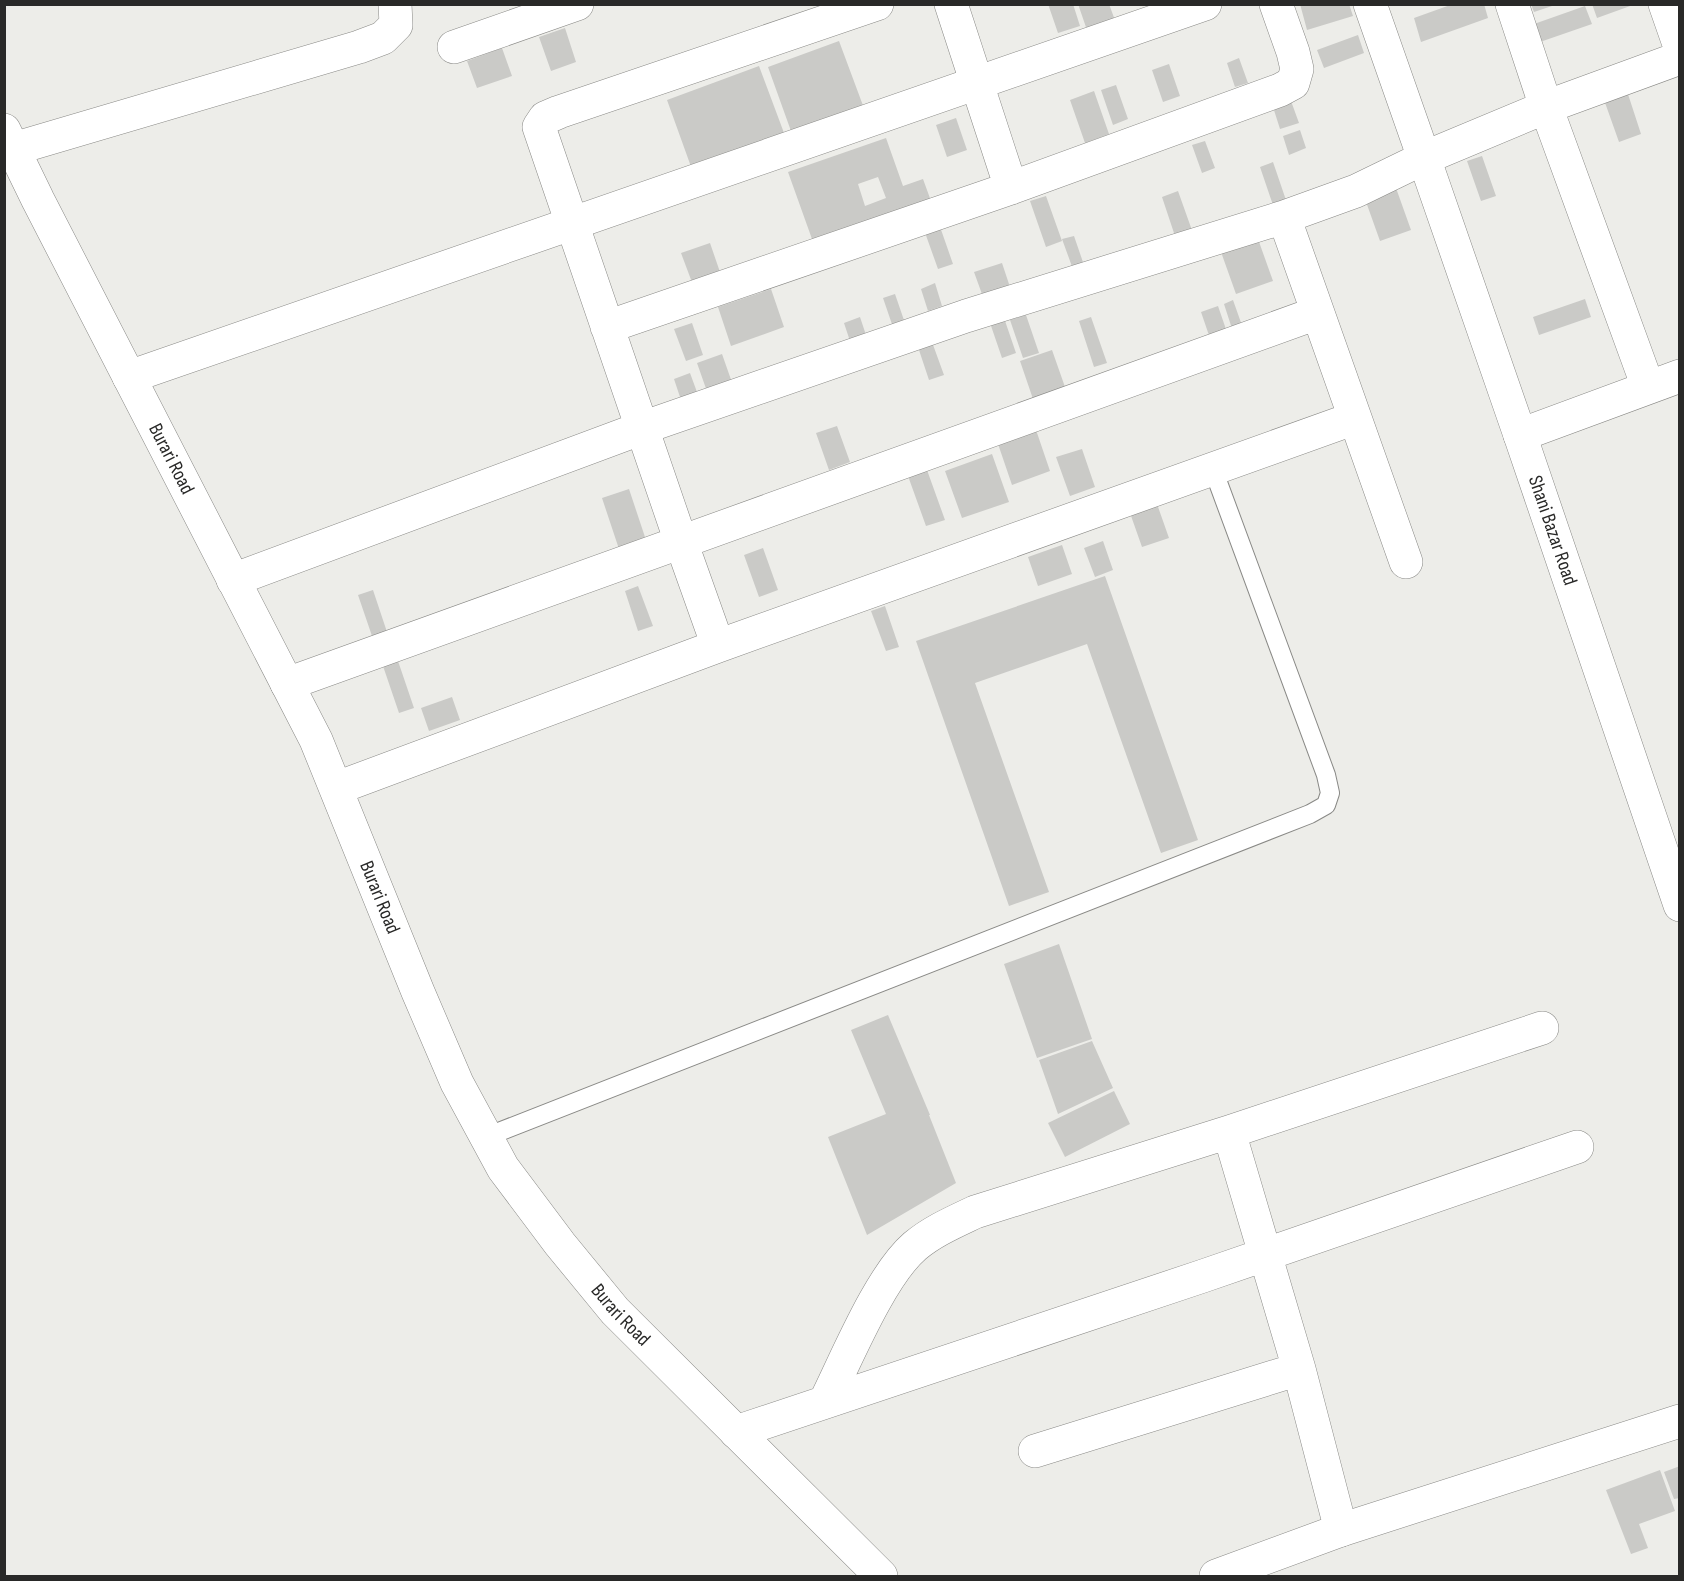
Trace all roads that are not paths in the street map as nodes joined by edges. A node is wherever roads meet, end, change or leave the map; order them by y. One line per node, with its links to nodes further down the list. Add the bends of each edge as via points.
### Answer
1 (395, 4): 15 (street, via 396,25 384,38)
2 (577, 4): 10 (street)
3 (877, 4): 19 (street, via 545,118 539,128)
4 (951, 4): 13 (street)
5 (1205, 4): 13 (street)
6 (1276, 4): 17 (street, via 1293,52 1293,83)
7 (1370, 4): 16 (street, Shani Bazar Road)
8 (1512, 4): 14 (street)
9 (1665, 4): 11 (street)
10 (454, 47)
11 (1680, 47)
12 (1680, 58): 14 (street)
13 (977, 83): 17 (street); 19 (street)
14 (1546, 106): 16 (street); 24 (street)
15 (9, 139): 22 (street, Burari Road)
16 (1424, 158): 18 (street, via 1356,191); 27 (street, Shani Bazar Road)
17 (1011, 188): 21 (street)
18 (1284, 217): 20 (street); 26 (street, via 966,316)
19 (573, 224): 21 (street); 22 (street)
20 (1317, 313): 25 (street); 29 (street)
21 (607, 327): 26 (street)
22 (129, 376): 31 (street, Burari Road)
23 (1680, 376): 24 (street)
24 (1648, 387): 27 (street)
25 (1354, 418): 28 (street); 30 (street)
26 (642, 428): 29 (street); 31 (street)
27 (1520, 435): 35 (street, Shani Bazar Road)
28 (1213, 469): 32 (street); 38 (lane, via 1326,775 1330,793 1326,805)
29 (681, 542): 32 (street); 33 (street)
30 (1406, 562)
31 (233, 580): 33 (street, Burari Road)
32 (718, 646): 34 (street)
33 (287, 684): 34 (street, Burari Road)
34 (337, 788): 38 (street, Burari Road, via 422,1002)
35 (1680, 906)
36 (1542, 1028): 37 (street)
37 (1229, 1132): 40 (street); 42 (street, via 975,1212 939,1229 914,1247 884,1286)
38 (486, 1137): 44 (street, Burari Road, via 503,1168 615,1311)
39 (1577, 1147): 40 (street)
40 (1266, 1254): 41 (street); 42 (street)
41 (1299, 1369): 45 (street); 46 (street)
42 (825, 1402): 44 (street)
43 (1680, 1422): 46 (street)
44 (736, 1432): 47 (street, Burari Road)
45 (1035, 1451)
46 (1341, 1530): 48 (street)
47 (881, 1576)
48 (1216, 1576)

